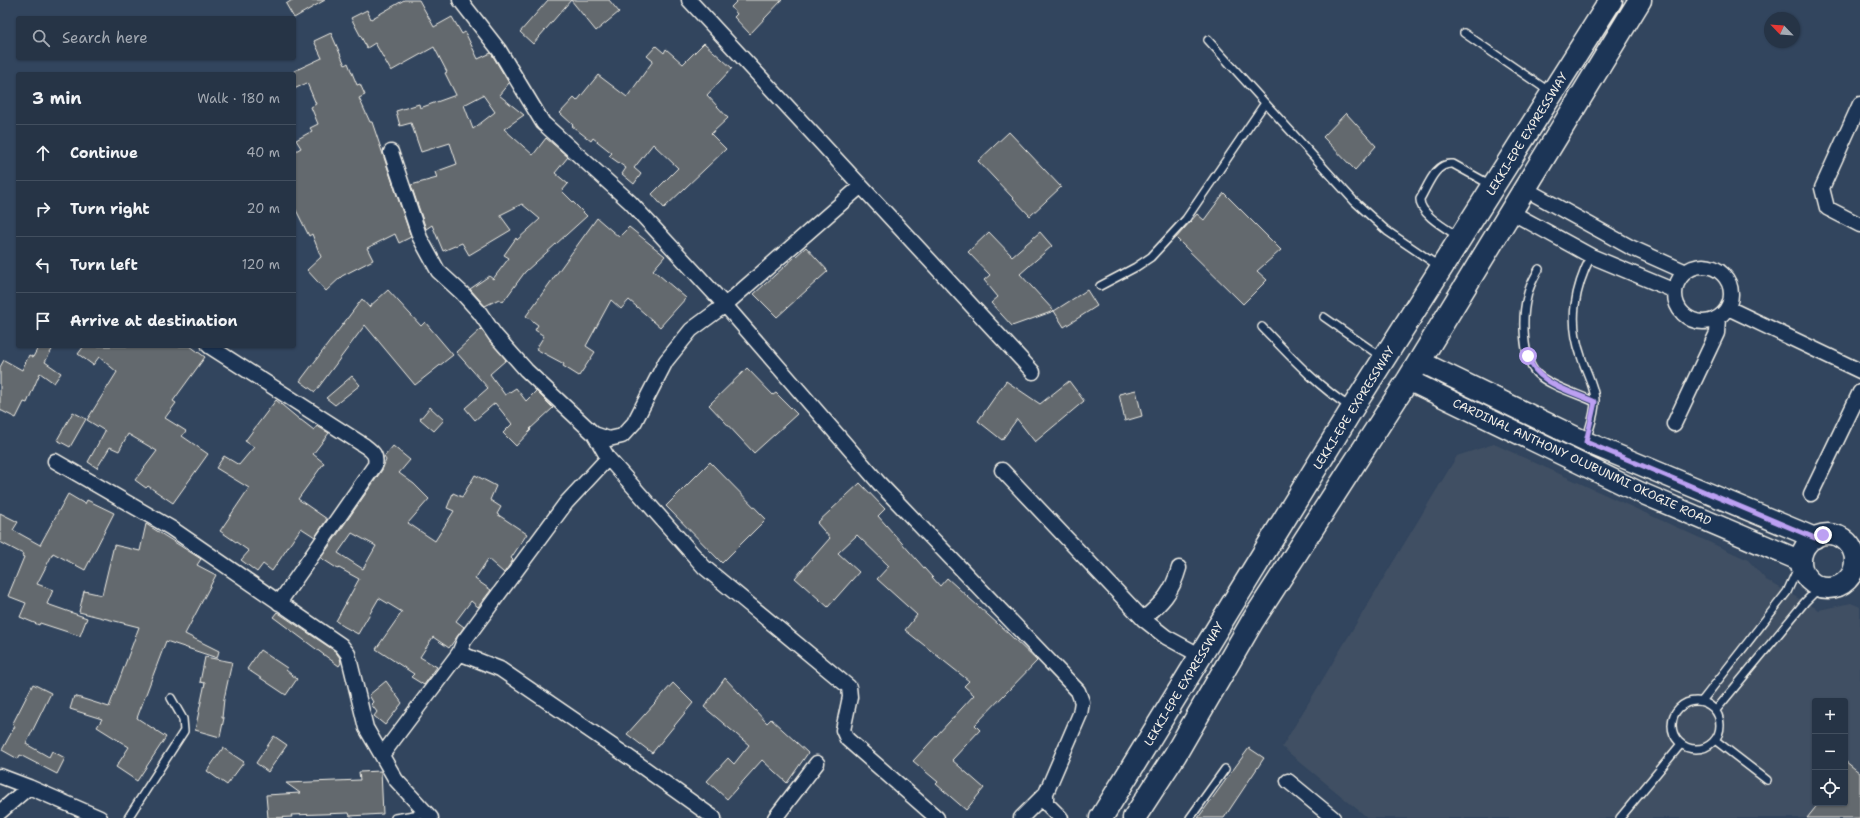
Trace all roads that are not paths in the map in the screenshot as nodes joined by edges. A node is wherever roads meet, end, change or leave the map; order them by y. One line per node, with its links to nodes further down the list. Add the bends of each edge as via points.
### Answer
1 (460, 0): 23 (street, via 499,50 543,123 630,202)
2 (689, 0): 11 (street)
3 (1611, 0): 7 (highway, LEKKI-EPE EXPRESSWAY)
4 (1640, 0): 13 (highway)
5 (1464, 33): 7 (lane)
6 (1208, 40): 8 (lane)
7 (1552, 93): 12 (highway, LEKKI-EPE EXPRESSWAY)
8 (1265, 103): 18 (lane, via 1354,201 1387,231); 21 (lane, via 1186,219 1151,257)
9 (1860, 104): 15 (street, via 1822,188 1827,208)
10 (391, 152): 38 (street, via 420,238 438,271 480,313 495,335 526,370)
11 (861, 186): 23 (street); 31 (street)
12 (1493, 186): 16 (highway, LEKKI-EPE EXPRESSWAY); 16 (lane, via 1453,164 1439,166 1419,205 1423,211)
13 (1525, 189): 14 (highway); 20 (street, via 1630,247)
14 (1511, 212): 17 (street); 29 (highway)
15 (1860, 225)
16 (1461, 238): 18 (highway, LEKKI-EPE EXPRESSWAY)
17 (1591, 256): 22 (street); 34 (lane, via 1581,276 1573,316 1580,353)
18 (1442, 268): 28 (highway, LEKKI-EPE EXPRESSWAY)
19 (1539, 269): 34 (lane, via 1530,284 1524,310 1531,366 1547,381)
20 (1686, 272): 22 (street); 24 (street, via 1704,266 1722,273 1731,289 1731,299)
21 (1100, 286)
22 (1675, 291): 24 (street, via 1679,310 1694,321 1704,322)
23 (725, 305): 38 (street, via 691,330 666,361 634,423 622,436 609,439); 66 (street, via 879,483 1078,691 1082,702 1080,714)
24 (1723, 313): 30 (street); 37 (street, via 1717,333)
25 (1324, 317): 28 (lane)
26 (1262, 327): 36 (lane, via 1315,382)
27 (212, 348): 50 (street, via 365,446 376,458 375,465)
28 (1384, 359): 36 (highway, LEKKI-EPE EXPRESSWAY)
29 (1414, 370): 32 (street, CARDINAL ANTHONY OLUBUNMI OKOGIE ROAD); 35 (street, CARDINAL ANTHONY OLUBUNMI OKOGIE ROAD); 78 (highway, via 1252,622 1175,755)
30 (1860, 370)
31 (1033, 372)
32 (1472, 388): 35 (street); 39 (street, CARDINAL ANTHONY OLUBUNMI OKOGIE ROAD)
33 (1860, 392): 43 (street)
34 (1595, 402): 39 (lane)
35 (1462, 407): 46 (street, CARDINAL ANTHONY OLUBUNMI OKOGIE ROAD, via 1639,492)
36 (1352, 408): 53 (highway, LEKKI-EPE EXPRESSWAY)
37 (1674, 424)
38 (594, 434): 40 (street)
39 (1586, 442): 44 (street, CARDINAL ANTHONY OLUBUNMI OKOGIE ROAD)
40 (608, 458): 52 (street, via 566,503 464,641); 74 (street, via 704,567 849,687 850,697 843,730 847,739)
41 (55, 461): 50 (street, via 170,528)
42 (1002, 470): 51 (street)
43 (1812, 494)
44 (1815, 538): 45 (street, CARDINAL ANTHONY OLUBUNMI OKOGIE ROAD, via 1827,535 1839,537); 46 (street, via 1805,548)
45 (1857, 558): 48 (street, CARDINAL ANTHONY OLUBUNMI OKOGIE ROAD, via 1851,575)
46 (1801, 561): 49 (street, via 1806,578); 55 (lane, via 1787,592)
47 (1179, 568): 51 (street, via 1175,584 1162,603)
48 (1853, 585): 49 (street, CARDINAL ANTHONY OLUBUNMI OKOGIE ROAD)
49 (1820, 587): 56 (lane)
50 (279, 603): 59 (street, via 341,645 348,654 366,728)
51 (1143, 619): 53 (street, via 1166,637)
52 (459, 653): 59 (street); 72 (street, via 500,669)
53 (1201, 656): 77 (highway, LEKKI-EPE EXPRESSWAY)
54 (171, 698): 70 (lane, via 183,719 184,731)
55 (1702, 701): 56 (lane); 58 (lane, via 1695,700 1682,705 1673,717 1673,734)
56 (1716, 710): 57 (lane, via 1720,725)
57 (1715, 740): 58 (lane, via 1700,749 1692,749); 63 (lane)
58 (1681, 744): 81 (lane)
59 (382, 755): 68 (street, via 396,780)
60 (817, 763): 73 (street)
61 (1225, 769): 79 (lane)
62 (0, 776): 65 (street)
63 (1767, 780)
64 (1288, 781): 80 (street)
65 (29, 787): 67 (street); 69 (street)
66 (1046, 793): 75 (street); 76 (street, via 1046,803)
67 (0, 812)
68 (429, 816): 71 (lane)
69 (100, 818)
70 (128, 818)
71 (395, 818)
72 (714, 818)
73 (775, 818)
74 (937, 818)
75 (1021, 818)
76 (1061, 818)
77 (1101, 818)
78 (1134, 818)
79 (1190, 818)
80 (1333, 818)
81 (1620, 818)

